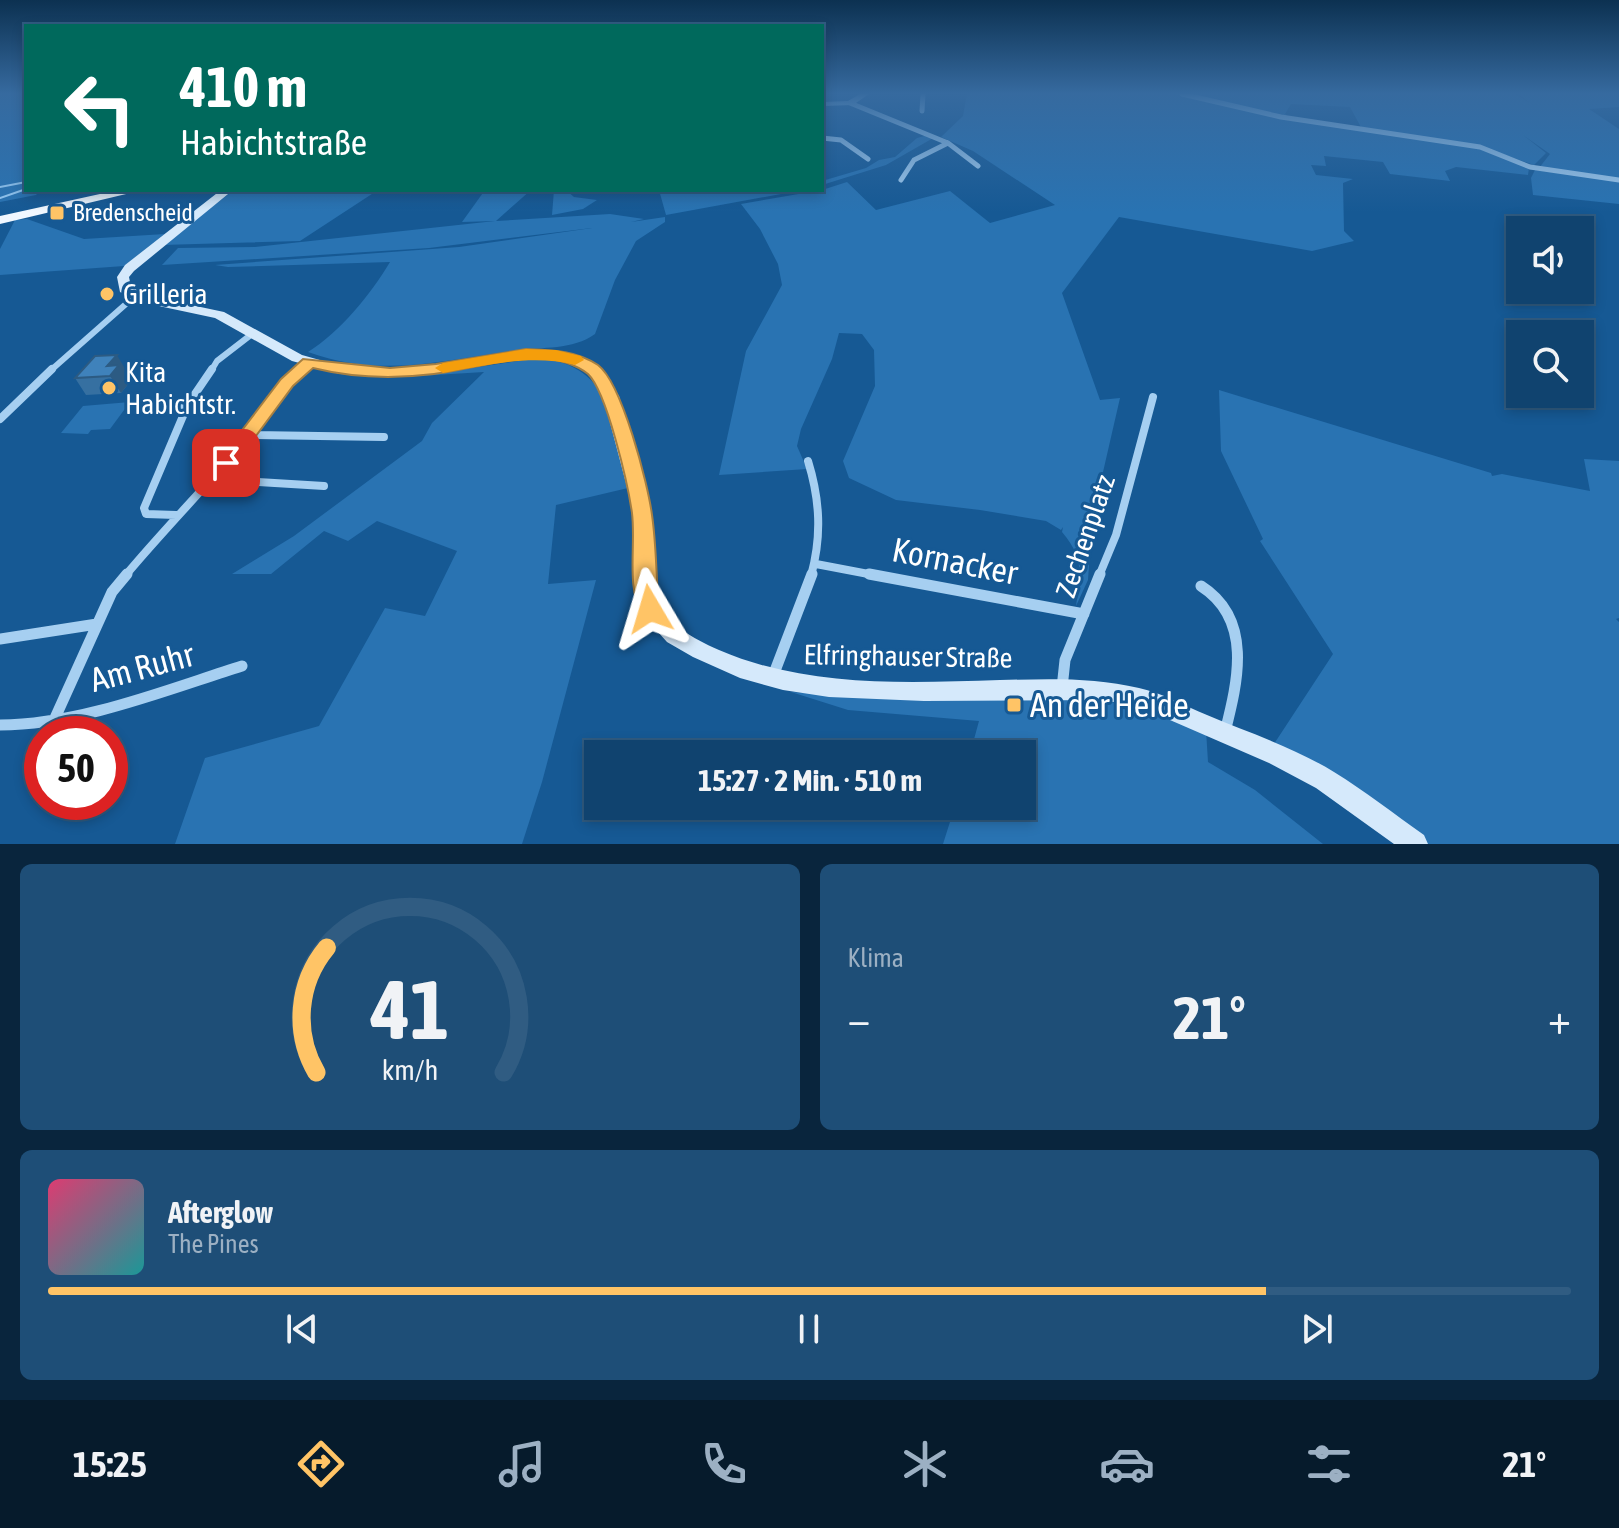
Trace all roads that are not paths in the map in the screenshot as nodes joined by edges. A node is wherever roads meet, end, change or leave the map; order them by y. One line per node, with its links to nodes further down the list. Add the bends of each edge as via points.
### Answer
1 (924, 133): 4 (street)
2 (1390, 133): 8 (street, via 1480,147 1530,167)
3 (824, 138): 5 (street, via 841,140)
4 (948, 143): 6 (street); 7 (street, via 914,160)
5 (868, 159)
6 (978, 166)
7 (901, 180)
8 (1619, 180)
9 (127, 192): 11 (main road)
10 (225, 192): 12 (main road, via 129,268 123,283)
11 (0, 220)
12 (135, 296): 13 (main road, Elfringhauser Straße, via 219,315); 18 (street)
13 (252, 334): 14 (main road, Elfringhauser Straße); 15 (street, via 217,361)
14 (309, 363): 19 (street, via 287,382); 31 (main road, Elfringhauser Straße, via 390,373 547,354 594,370 611,396 639,500 650,609 681,641 743,672)
15 (195, 394)
16 (1153, 397): 27 (street, Zechenplatz, via 1116,535)
17 (180, 405): 24 (street, via 183,416 144,508 146,514)
18 (0, 419)
19 (250, 435): 20 (street); 22 (street)
20 (384, 437)
21 (808, 461): 25 (street, via 821,527)
22 (211, 479): 23 (street); 24 (street)
23 (324, 486)
24 (176, 515): 28 (street, via 112,592)
25 (816, 564): 27 (street, Kornacker); 31 (street)
26 (1201, 586): 37 (street, via 1224,603 1236,644 1235,696)
27 (1084, 614): 32 (street, Zechenplatz, via 1065,660)
28 (97, 624): 29 (street); 33 (street)
29 (0, 639)
30 (242, 666): 34 (street, Am Ruhr)
31 (772, 680): 32 (main road, Elfringhauser Straße, via 860,689)
32 (1062, 689): 37 (main road, Elfringhauser Straße, via 1142,698)
33 (56, 716)
34 (63, 716)
35 (0, 725): 36 (street, Am Ruhr)
36 (24, 725)
37 (1225, 733): 38 (main road, Elfringhauser Straße, via 1314,774)
38 (1415, 844)

